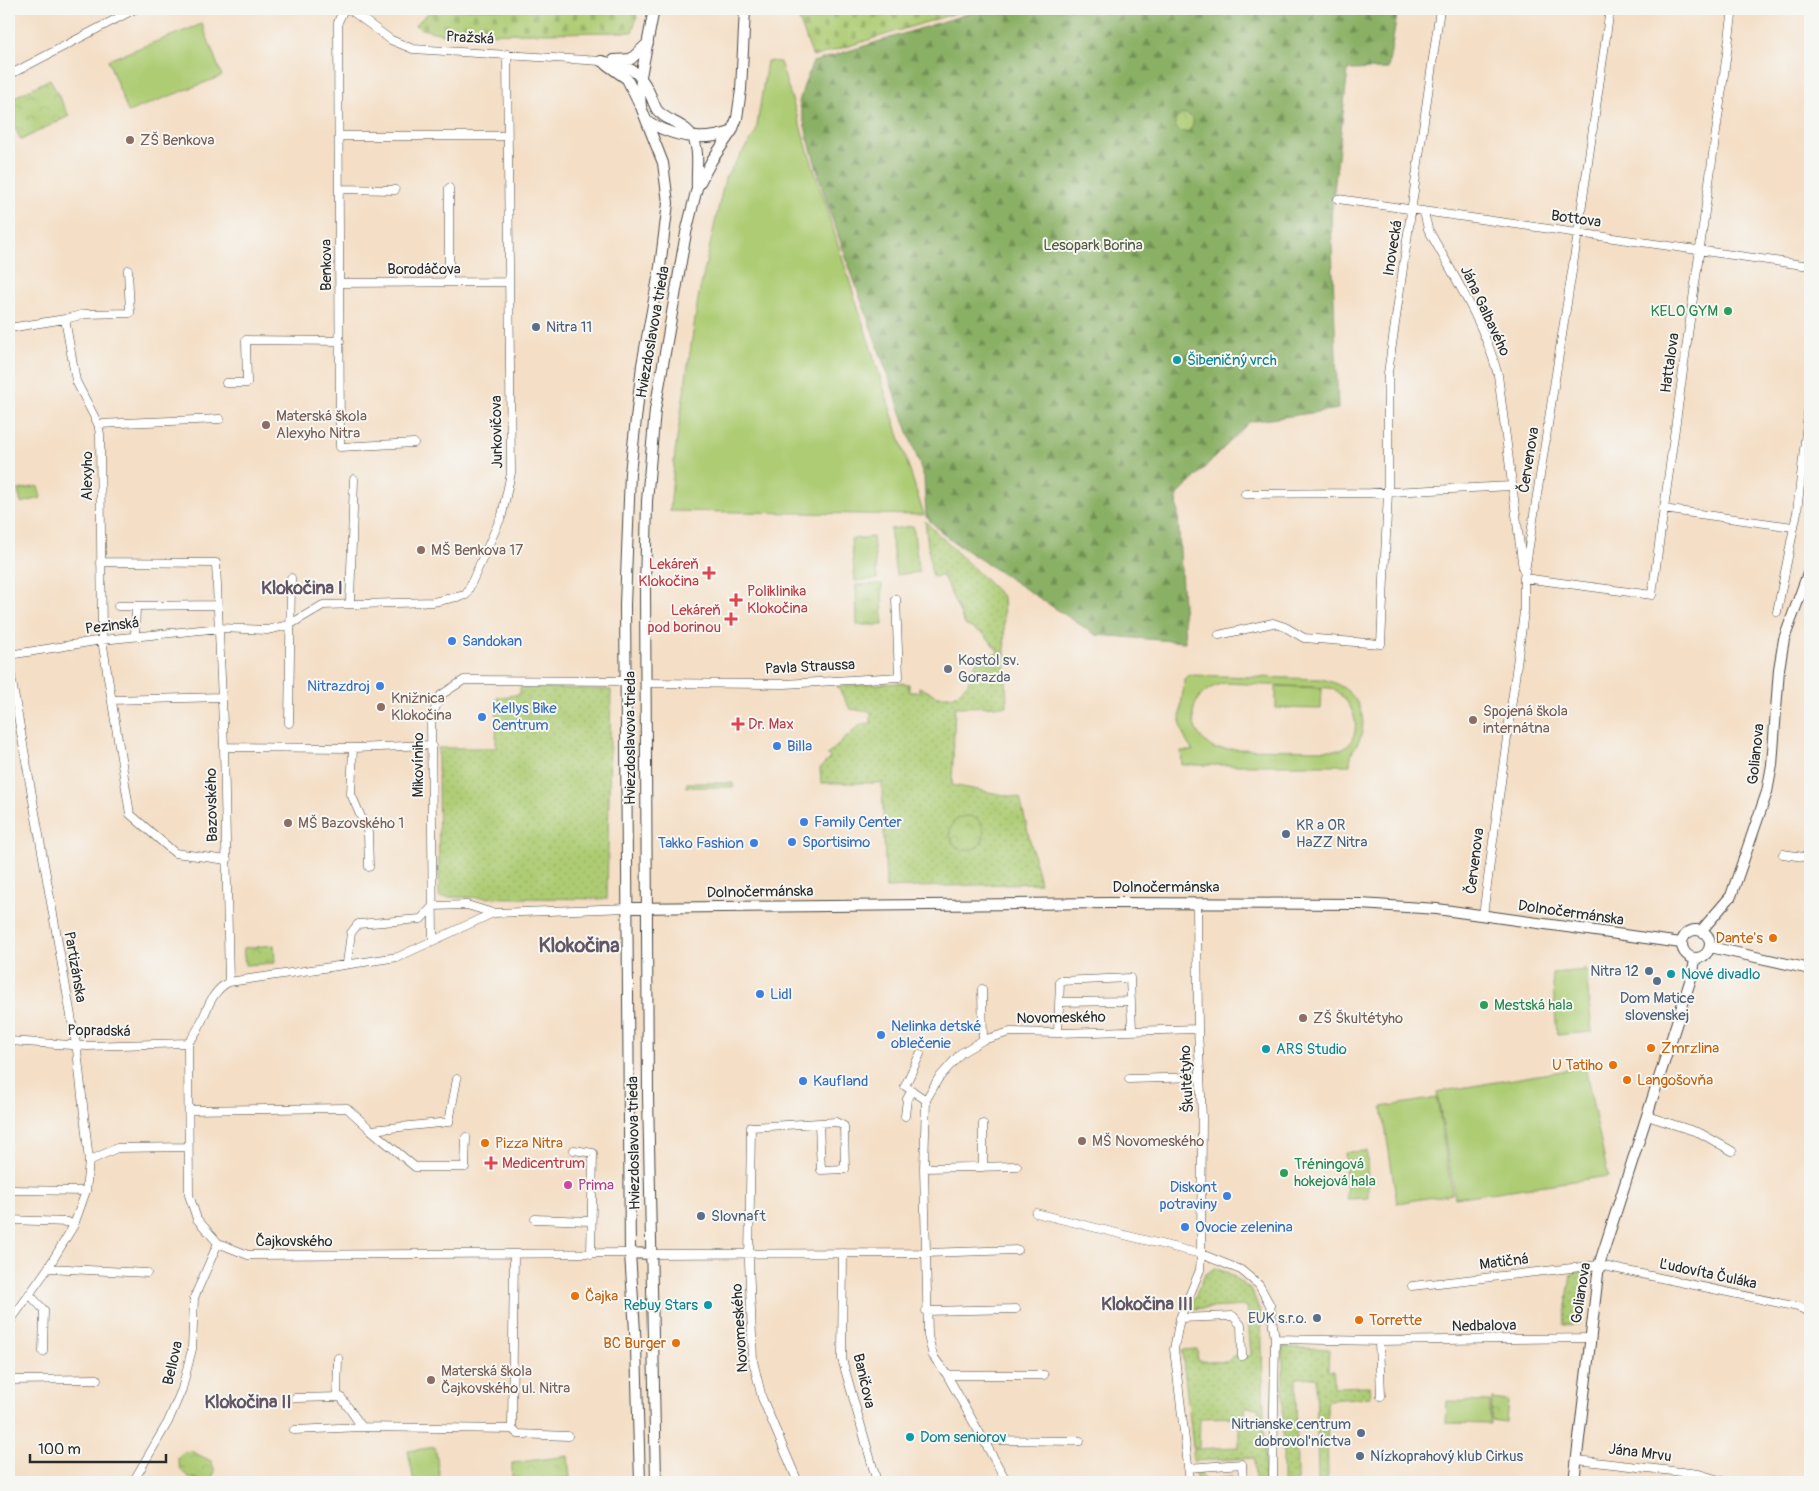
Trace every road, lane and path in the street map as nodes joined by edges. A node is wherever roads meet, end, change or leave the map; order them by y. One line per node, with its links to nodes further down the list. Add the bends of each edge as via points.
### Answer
1 (135, 9): 12 (street)
2 (344, 9): 17 (street, Benkova, via 338,22)
3 (349, 9): 10 (street, Pražská, via 391,40 413,49)
4 (654, 9): 9 (street, Hviezdoslavova trieda)
5 (745, 9): 16 (street, Hviezdoslavova trieda, via 741,90)
6 (1440, 9): 25 (street, Inovecká)
7 (1610, 9): 27 (street, Červenova)
8 (1733, 9): 28 (street, Hattalova)
9 (649, 43): 11 (street, via 631,59); 13 (street, Hviezdoslavova trieda)
10 (507, 54): 11 (street, Pražská); 18 (street, Jurkovičova)
11 (601, 61): 13 (street, via 626,66); 14 (street, via 627,79)
12 (9, 75)
13 (641, 76): 14 (street, Hviezdoslavova trieda); 19 (street, via 657,110)
14 (641, 107): 15 (street, Hviezdoslavova trieda)
15 (647, 120): 19 (street, via 661,129); 66 (street, Hviezdoslavova trieda, via 663,163 668,202 642,365 630,473)
16 (732, 131): 19 (street, via 716,137); 21 (street, Hviezdoslavova trieda)
17 (339, 136): 18 (street); 22 (street, Benkova)
18 (507, 136): 32 (street, Jurkovičova)
19 (693, 137): 21 (street)
20 (449, 188): 31 (street)
21 (696, 188): 67 (street, Hviezdoslavova trieda, via 655,410 646,526)
22 (339, 189): 23 (street); 33 (street, Benkova)
23 (395, 190)
24 (1338, 199): 25 (street, Bottova)
25 (1412, 211): 26 (street, Bottova); 45 (street, Inovecká, via 1388,372)
26 (1424, 212): 27 (street, Bottova); 44 (street, Jána Galbavého, via 1428,229 1494,359)
27 (1578, 233): 28 (street, Bottova); 52 (street, Červenova)
28 (1700, 250): 29 (street, Bottova); 47 (street, Hattalova)
29 (1810, 266)
30 (128, 270): 34 (street, via 130,313 85,314)
31 (449, 282): 32 (street, Borodáčova); 33 (street, Borodáčova)
32 (508, 282): 54 (street, Jurkovičova, via 511,473 502,515 466,595 433,602)
33 (340, 283): 36 (street, Benkova)
34 (65, 319): 35 (street); 41 (street, Alexyho, via 76,381)
35 (9, 328)
36 (340, 341): 37 (street, via 246,340 246,383); 42 (street, Benkova, via 340,447)
37 (226, 383)
38 (1810, 396): 40 (street)
39 (220, 419): 41 (street)
40 (1809, 420): 48 (street)
41 (98, 424): 49 (street, Alexyho)
42 (414, 443)
43 (354, 479): 54 (street)
44 (1512, 486): 45 (street); 52 (street, Jána Galbavého)
45 (1388, 492): 46 (street); 61 (street, Inovecká, via 1381,644 1304,638 1273,623)
46 (1245, 494)
47 (1663, 509): 48 (street); 52 (street, Hattalova, via 1652,594)
48 (1793, 527): 58 (street)
49 (100, 562): 55 (street, Bazovského, via 216,562); 63 (street, Alexyho)
50 (1810, 568): 84 (street, Golianova, via 1784,639 1767,792 1731,896)
51 (291, 578): 59 (street)
52 (1524, 578): 83 (street, Červenova, via 1524,612)
53 (896, 599): 67 (street, Pavla Straussa, via 899,677 785,684)
54 (350, 602): 59 (street, Jurkovičova, via 323,605)
55 (217, 605): 57 (street); 60 (street, Bazovského)
56 (118, 606): 57 (street)
57 (136, 606): 62 (street)
58 (1777, 612)
59 (290, 625): 60 (street, Jurkovičova, via 267,630); 70 (street)
60 (220, 628): 62 (street, Pezinská); 68 (street, Bazovského)
61 (1219, 635)
62 (135, 636): 63 (street, Pezinská)
63 (102, 640): 64 (street, Pezinská); 69 (street, Alexyho)
64 (9, 655)
65 (9, 665): 101 (street, Partizánska)
66 (626, 681): 67 (street); 71 (street, Mikovíniho, via 464,680 441,695 432,718); 80 (street, Hviezdoslavova trieda)
67 (645, 683): 81 (street, Hviezdoslavova trieda)
68 (222, 697): 69 (street); 72 (street, Bazovského)
69 (112, 700): 76 (street, Alexyho, via 130,814 175,853)
70 (289, 722)
71 (432, 744): 73 (street); 79 (street, Mikovíniho)
72 (224, 748): 73 (street); 76 (street, Bazovského)
73 (353, 748): 77 (street, via 351,794 368,834)
74 (1783, 854): 75 (street)
75 (1810, 858)
76 (227, 860): 91 (street, Bazovského)
77 (369, 867)
78 (1197, 902): 81 (street, Dolnočermánska); 83 (street, Dolnočermánska, via 1360,904); 95 (street, Škultétyho)
79 (433, 906): 82 (street, via 467,906); 85 (street, Mikovíniho); 89 (street, via 421,919 358,924 351,933)
80 (628, 908): 81 (street, Dolnočermánska); 82 (street); 107 (street, Hviezdoslavova trieda)
81 (648, 909): 108 (street, Hviezdoslavova trieda)
82 (493, 912): 85 (street)
83 (1483, 915): 86 (street, Dolnočermánska)
84 (1701, 931): 86 (street, via 1688,932); 87 (street, via 1709,938)
85 (433, 940): 89 (street, via 398,957)
86 (1681, 943): 88 (street, via 1685,954)
87 (1710, 947): 88 (street, via 1705,956); 90 (street)
88 (1695, 959): 112 (street, Golianova)
89 (347, 963): 91 (street)
90 (1810, 969)
91 (229, 982): 100 (street, via 214,995 199,1029)
92 (982, 989): 98 (street)
93 (1131, 1001): 94 (street); 94 (street, via 1130,978 1060,981); 96 (street)
94 (1059, 1002): 97 (street)
95 (1198, 1029): 96 (street, Novomeského); 103 (street, Škultétyho)
96 (1132, 1030): 97 (street, Novomeského)
97 (1058, 1033): 98 (street, Novomeského, via 1010,1032)
98 (983, 1040): 109 (street, Novomeského, via 960,1053 938,1079)
99 (9, 1042): 101 (street, Popradská)
100 (188, 1043): 101 (street, Popradská); 110 (street, Čajkovského)
101 (75, 1044): 120 (street, Partizánska)
102 (920, 1054): 106 (street, via 905,1086)
103 (1200, 1077): 104 (street); 139 (street, Škultétyho)
104 (1129, 1079)
105 (457, 1080): 115 (street, via 449,1122)
106 (912, 1090): 109 (street); 111 (street)
107 (628, 1095): 108 (street); 133 (street, Hviezdoslavova trieda)
108 (648, 1095): 137 (street, Hviezdoslavova trieda)
109 (926, 1100): 123 (street, Novomeského)
110 (189, 1110): 115 (street, via 347,1108); 117 (street, Čajkovského)
111 (905, 1116)
112 (1648, 1116): 119 (street, via 1700,1133); 141 (street, Golianova)
113 (819, 1124): 113 (street, via 836,1122 844,1126 845,1169 821,1170); 138 (street, Novomeského, via 751,1127)
114 (983, 1124): 122 (street)
115 (371, 1130): 116 (street, via 415,1167 466,1167)
116 (466, 1136)
117 (188, 1147): 120 (street, via 117,1148); 131 (street, Čajkovského, via 189,1195 197,1219)
118 (574, 1150): 129 (street, via 593,1153)
119 (1732, 1151)
120 (89, 1161): 125 (street, Partizánska)
121 (1017, 1166): 122 (street)
122 (983, 1167): 123 (street)
123 (924, 1168): 135 (street, Novomeského)
124 (9, 1190): 125 (street)
125 (86, 1191): 130 (street, Partizánska)
126 (1036, 1213): 139 (street)
127 (535, 1219): 129 (street)
128 (9, 1220): 130 (street)
129 (590, 1221): 136 (street)
130 (74, 1224): 142 (street, Partizánska)
131 (218, 1243): 140 (street, Čajkovského, via 248,1255); 173 (street, Bellova, via 194,1298 192,1349 182,1389 168,1422)
132 (1018, 1250): 135 (street)
133 (630, 1253): 136 (street, Čajkovského); 137 (street); 174 (street, Hviezdoslavova trieda)
134 (843, 1253): 135 (street); 138 (street); 177 (street, Baničova, via 842,1360)
135 (925, 1253): 147 (street, Novomeského)
136 (591, 1254): 140 (street, Čajkovského)
137 (651, 1254): 138 (street); 175 (street, Hviezdoslavova trieda)
138 (749, 1254): 176 (street, Novomeského, via 753,1361 762,1398)
139 (1201, 1254): 149 (street, Škultétyho, via 1200,1270); 152 (street, via 1241,1270 1259,1285 1270,1305)
140 (514, 1255): 165 (street)
141 (1600, 1264): 144 (street, Matičná); 148 (street, Ľudovíta Čuláka); 151 (street, Golianova)
142 (48, 1268): 143 (street); 145 (street, Partizánska)
143 (147, 1273)
144 (1412, 1286)
145 (29, 1294): 150 (street, Partizánska); 154 (street, via 44,1310)
146 (1016, 1309): 147 (street)
147 (926, 1311): 158 (street, Novomeského, via 933,1356)
148 (1810, 1312)
149 (1180, 1318): 155 (street, via 1233,1316 1242,1325); 171 (street, Škultétyho, via 1174,1349)
150 (9, 1323)
151 (1590, 1338): 153 (street, Nedbalova); 170 (street, Golianova)
152 (1275, 1339): 153 (street, Nedbalova); 181 (street)
153 (1379, 1341): 161 (street)
154 (43, 1352)
155 (1242, 1356)
156 (338, 1358): 162 (street)
157 (1044, 1374): 158 (street)
158 (947, 1375): 168 (street, Novomeského)
159 (97, 1379): 160 (street)
160 (9, 1380)
161 (1381, 1396)
162 (337, 1397): 163 (street); 164 (street, via 341,1397)
163 (295, 1398)
164 (362, 1427): 165 (street); 166 (street)
165 (512, 1429): 167 (street, via 518,1434)
166 (294, 1430)
167 (568, 1436)
168 (982, 1440): 169 (street); 178 (street, Novomeského)
169 (1080, 1441)
170 (1577, 1460): 172 (street, Jána Mrvu); 182 (street, Golianova)
171 (1188, 1468): 179 (street, Škultétyho); 180 (street, via 1242,1464)
172 (1699, 1478): 183 (street, Jána Mrvu)
173 (133, 1482)
174 (640, 1482)
175 (656, 1482)
176 (798, 1482)
177 (877, 1482)
178 (1007, 1482)
179 (1190, 1482)
180 (1243, 1482)
181 (1273, 1482)
182 (1574, 1482)
183 (1726, 1482)

